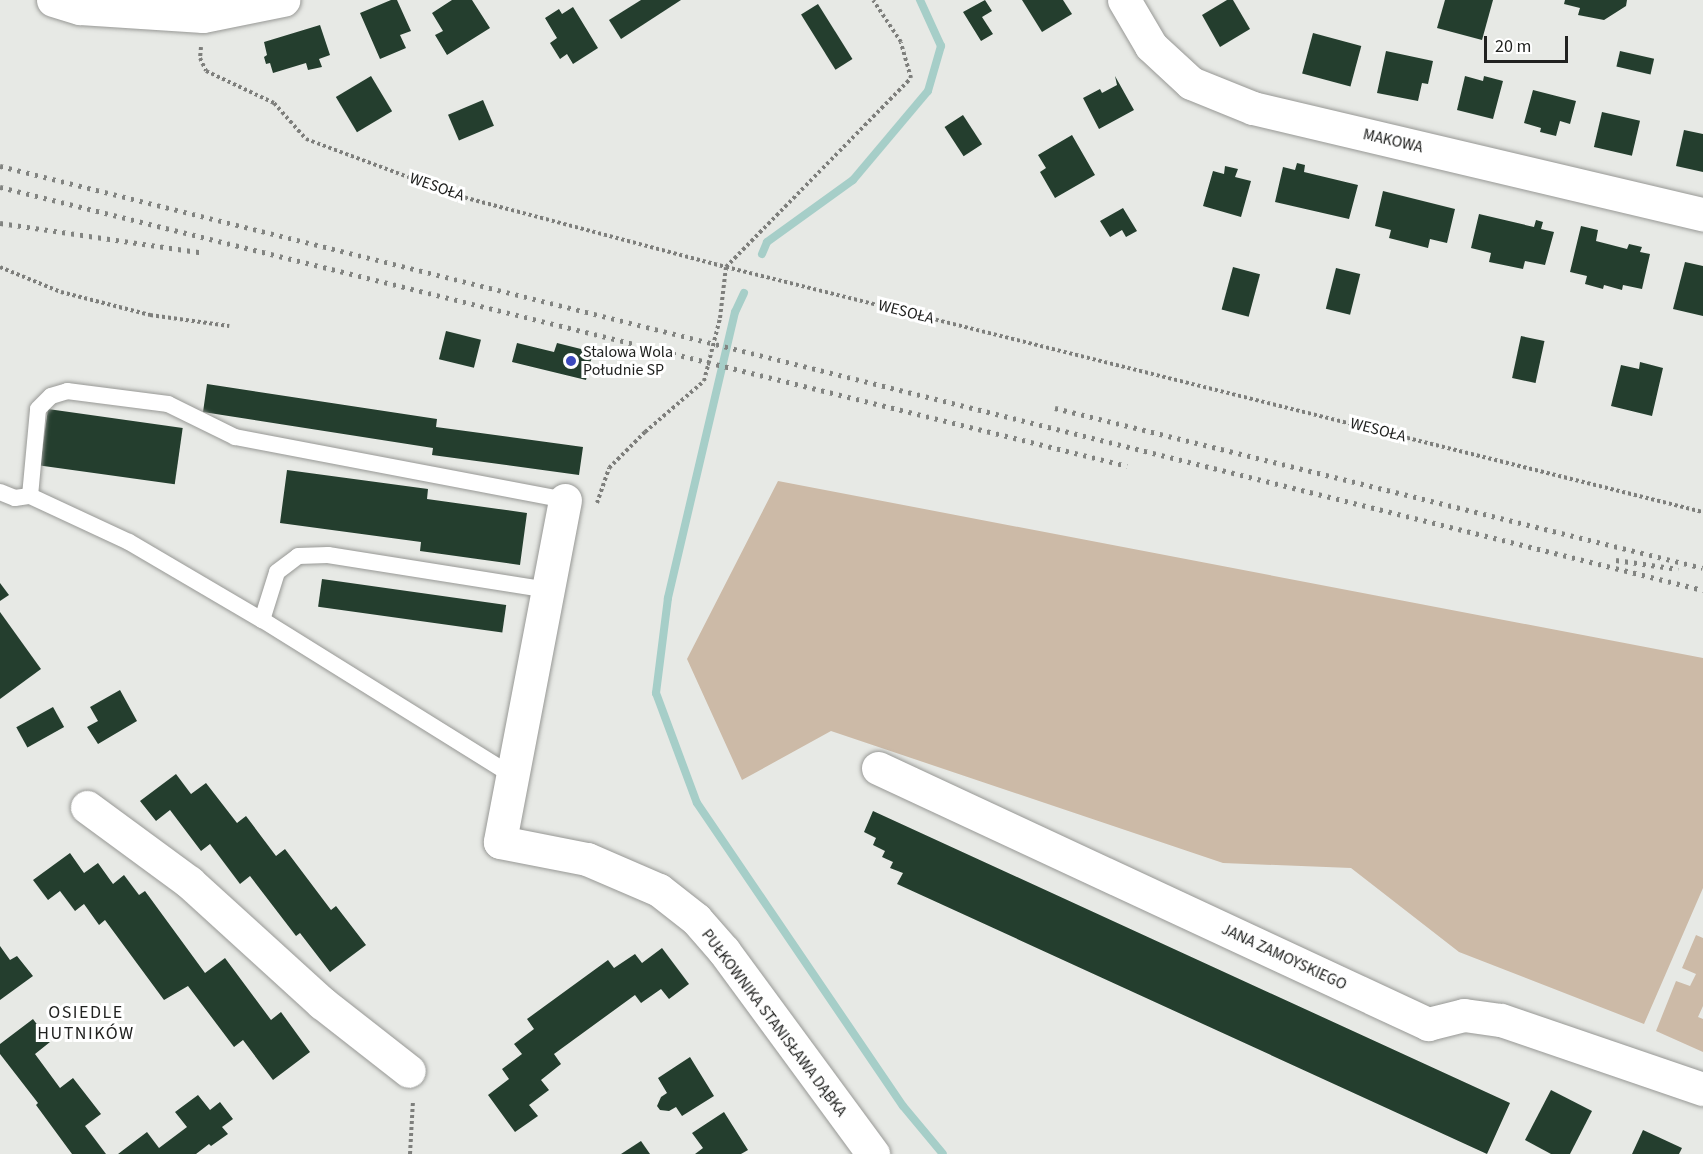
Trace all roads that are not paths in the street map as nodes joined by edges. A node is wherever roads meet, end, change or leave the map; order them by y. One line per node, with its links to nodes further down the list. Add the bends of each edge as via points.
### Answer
1 (53, 0): 4 (street, via 80,8)
2 (283, 0): 4 (street)
3 (1124, 0): 5 (street, MAKOWA, via 1151,46 1191,83 1253,108)
4 (202, 8)
5 (1703, 214)
6 (0, 492): 7 (lane, via 15,498)
7 (30, 496): 8 (lane, via 38,409 51,396 67,391 168,404 235,437); 10 (lane, via 129,542)
8 (581, 504): 9 (street)
9 (549, 590): 10 (lane, via 328,555 298,556 277,572); 12 (street)
10 (262, 620): 12 (lane)
11 (878, 768): 15 (street, JANA ZAMOYSKIEGO, via 1428,1024 1464,1015 1500,1020)
12 (513, 776): 16 (street, PUŁKOWNIKA STANISŁAWA DĄBKA, via 500,842 587,859 659,890 696,919 724,951)
13 (87, 807): 14 (street, via 189,882)
14 (411, 1083)
15 (1703, 1089)
16 (873, 1154)

